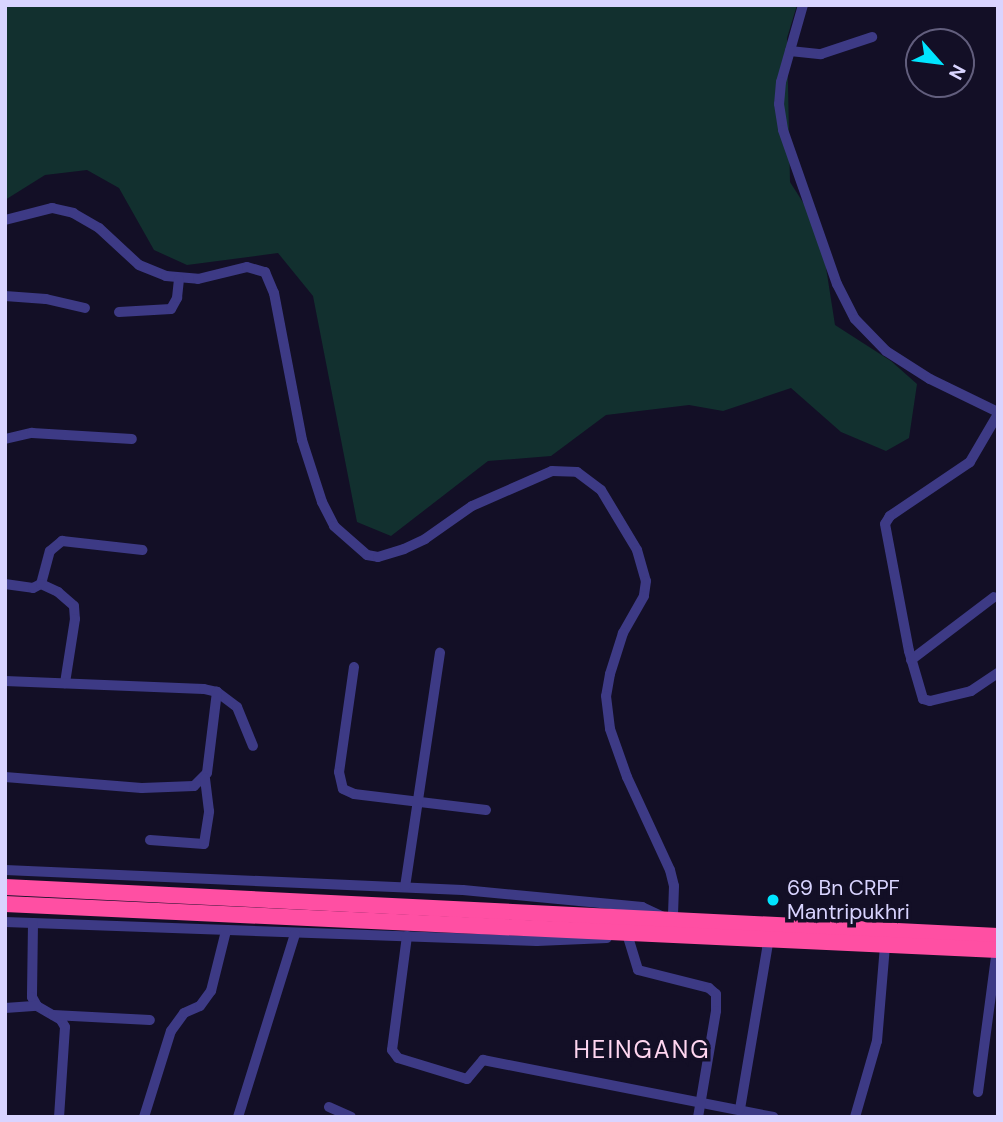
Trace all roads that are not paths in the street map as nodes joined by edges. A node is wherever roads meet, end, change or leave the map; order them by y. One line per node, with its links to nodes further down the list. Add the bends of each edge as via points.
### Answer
1 (803, 5): 3 (street)
2 (872, 37): 3 (street, via 821,54)
3 (790, 51): 9 (street, via 779,104 783,130 837,284 855,319 909,368)
4 (5, 220): 5 (street, via 52,208 73,213 99,229 139,265)
5 (179, 279): 8 (street, via 171,309); 35 (street, via 247,267 259,269 269,278 302,440 322,502 334,526 367,555 389,555 415,544 472,506 552,471 577,472 601,490 637,550 646,580 644,596 623,633 606,696 610,729 627,777 670,870)
6 (5, 296): 7 (street)
7 (85, 308)
8 (119, 312)
9 (998, 413): 17 (street, via 970,462 886,520)
10 (5, 439): 11 (street, via 33,433)
11 (132, 439)
12 (142, 550): 14 (street, via 62,541 50,551)
13 (5, 584): 14 (street)
14 (41, 584): 21 (street, via 74,606)
15 (994, 597): 17 (street)
16 (440, 653): 26 (street)
17 (911, 660): 19 (street, via 921,696 928,701 971,691)
18 (354, 667): 26 (street, via 340,783 354,794)
19 (998, 673)
20 (5, 681): 21 (street)
21 (65, 683): 22 (street, via 159,685)
22 (217, 692): 23 (street, via 237,707); 25 (street)
23 (253, 746)
24 (5, 777): 25 (street, via 142,788 185,788)
25 (205, 778): 28 (street, via 209,811 204,844)
26 (417, 800): 27 (street); 31 (street)
27 (486, 810)
28 (150, 840)
29 (5, 870): 31 (street)
30 (5, 887): 35 (highway)
31 (405, 887): 35 (street, via 642,907)
32 (5, 904): 35 (highway)
33 (5, 922): 34 (street)
34 (33, 923): 36 (street); 43 (street, via 32,988)
35 (672, 924): 39 (street); 40 (highway); 41 (highway)
36 (226, 932): 37 (street); 52 (street, via 211,991 200,1006 184,1013 171,1031)
37 (295, 933): 38 (street); 53 (street)
38 (407, 936): 39 (street, via 537,941); 48 (street, via 392,1050 398,1058 467,1079 484,1060)
39 (628, 937): 48 (street, via 638,970 709,988 716,994)
40 (769, 938): 42 (highway); 50 (street)
41 (997, 940): 42 (highway); 47 (street)
42 (885, 945): 57 (street, via 877,1041)
43 (37, 1006): 44 (street); 45 (street)
44 (5, 1008)
45 (53, 1015): 46 (street); 51 (street, via 65,1027)
46 (150, 1020)
47 (978, 1092)
48 (701, 1102): 50 (street); 55 (street)
49 (329, 1107): 54 (street)
50 (740, 1109): 56 (street)
51 (59, 1117)
52 (144, 1117)
53 (238, 1117)
54 (351, 1117)
55 (698, 1117)
56 (773, 1117)
57 (855, 1117)

